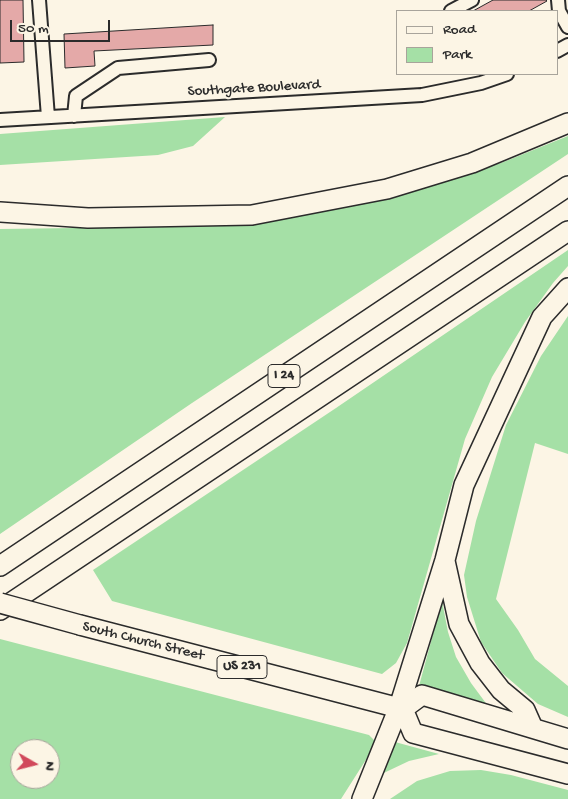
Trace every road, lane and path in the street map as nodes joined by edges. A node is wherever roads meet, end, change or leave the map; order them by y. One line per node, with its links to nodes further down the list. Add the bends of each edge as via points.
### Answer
1 (39, 0): 9 (street)
2 (472, 0): 4 (street)
3 (558, 8): 5 (street)
4 (453, 10)
5 (568, 28)
6 (209, 60): 8 (street, via 118,68 76,96)
7 (505, 75): 8 (street, Southgate Boulevard, via 422,95)
8 (74, 116): 9 (street, Southgate Boulevard)
9 (48, 117): 10 (street, Southgate Boulevard)
10 (0, 120)
11 (568, 123): 13 (highway, via 472,164 387,189 252,215 88,218)
12 (568, 186): 17 (highway, I 24)
13 (0, 212)
14 (568, 231): 19 (highway, I 24)
15 (568, 288): 16 (highway, via 542,317 464,485)
16 (445, 560): 20 (highway); 21 (highway, via 459,624 480,663 501,690 525,710)
17 (0, 566)
18 (0, 603): 20 (highway, South Church Street / US 231, bridge)
19 (0, 610)
20 (401, 708): 21 (highway, via 422,695); 23 (highway, via 413,733); 24 (highway)
21 (533, 728): 22 (highway)
22 (568, 738)
23 (568, 774)
24 (362, 799)

